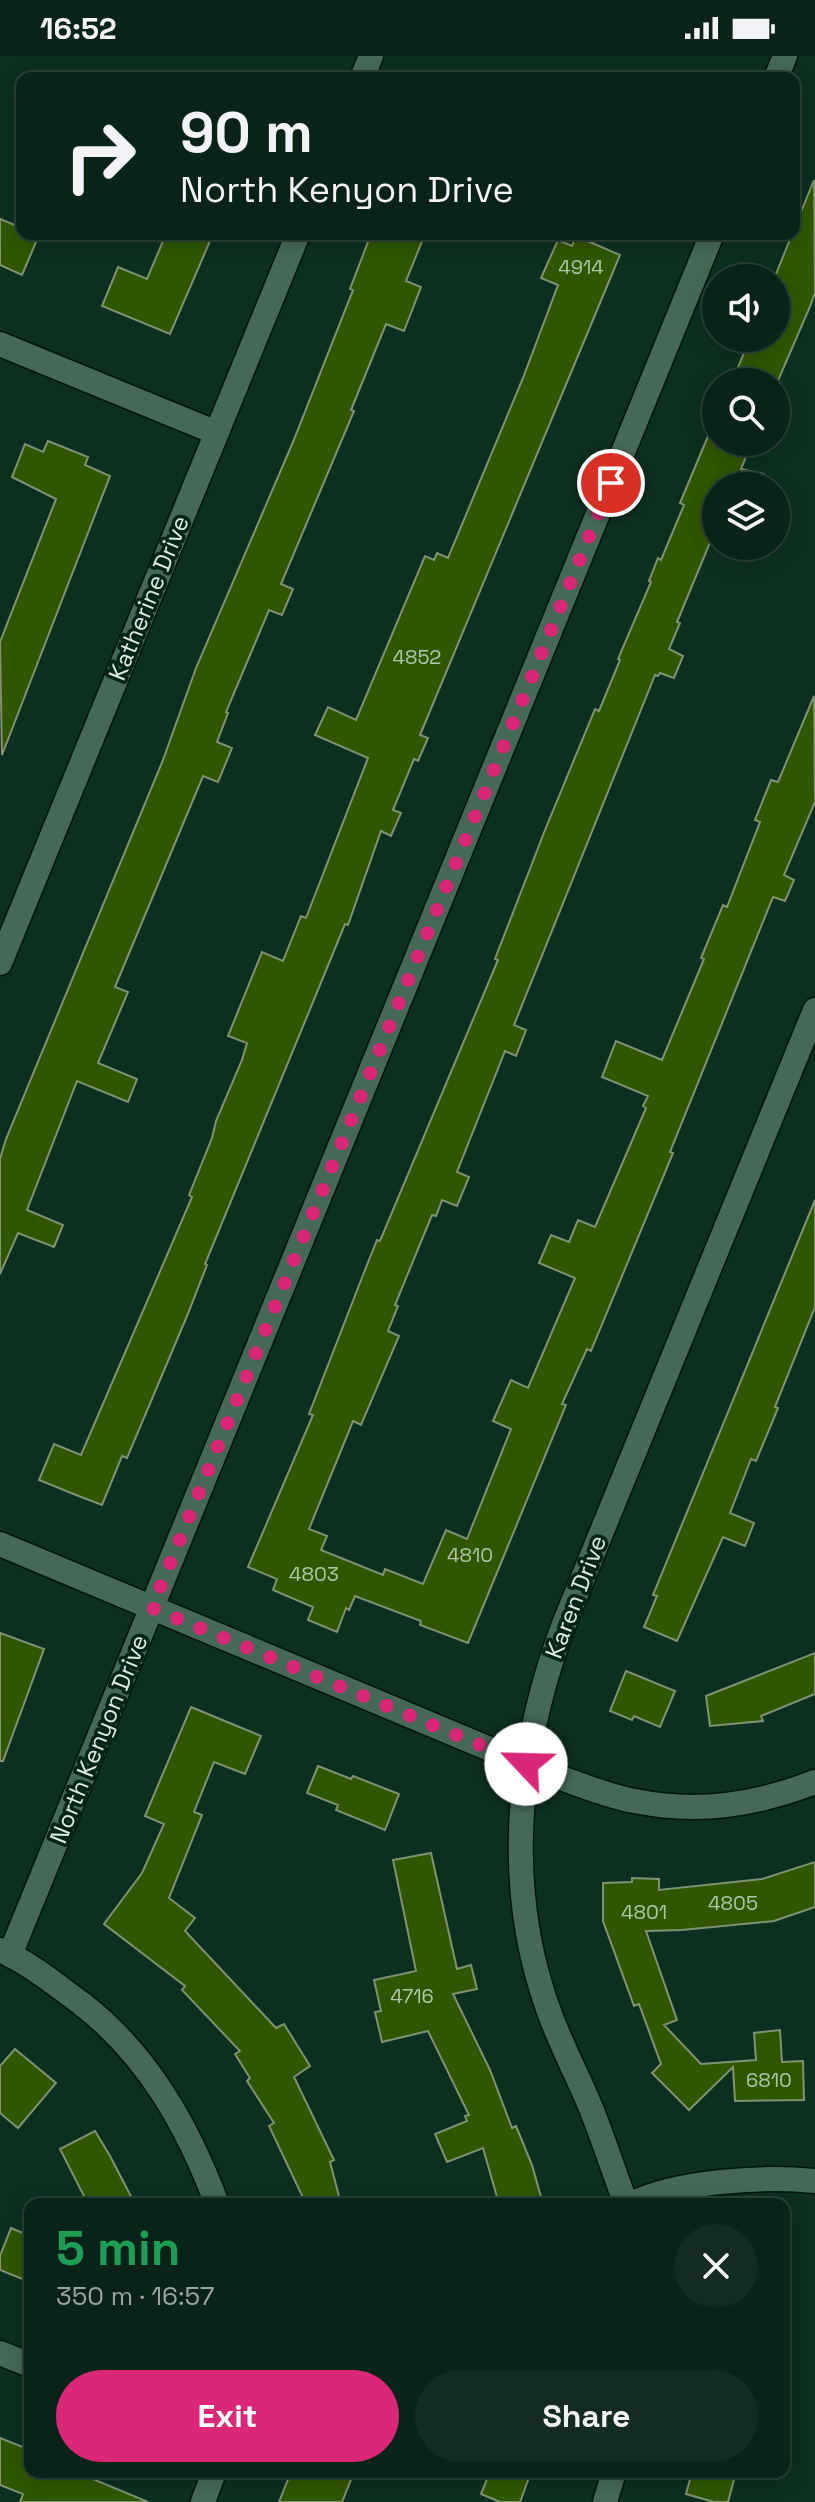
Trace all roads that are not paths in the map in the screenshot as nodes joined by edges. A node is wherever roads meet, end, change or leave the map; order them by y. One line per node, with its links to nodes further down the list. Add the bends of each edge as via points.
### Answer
1 (296, 240): 4 (street, Katherine Drive)
2 (710, 240): 8 (street, North Kenyon Drive)
3 (0, 344): 4 (street)
4 (217, 433): 5 (street, Katherine Drive)
5 (0, 963)
6 (815, 1010): 9 (street, Karen Drive, via 564,1624 537,1707)
7 (0, 1544): 8 (street)
8 (152, 1608): 9 (street); 11 (street, North Kenyon Drive)
9 (526, 1764): 10 (street, via 607,1794 681,1808 755,1802); 14 (street, Karen Drive, via 520,1859 527,1929 551,2016)
10 (815, 1782)
11 (5, 1953): 13 (street, via 47,1976 133,2053 183,2123)
12 (815, 2181): 15 (street, via 710,2184)
13 (215, 2198)
14 (627, 2198)
15 (650, 2198)
16 (0, 2353): 17 (street)
17 (24, 2363)
18 (212, 2478): 20 (street)
19 (612, 2478): 21 (street)
20 (203, 2502)
21 (605, 2502)

